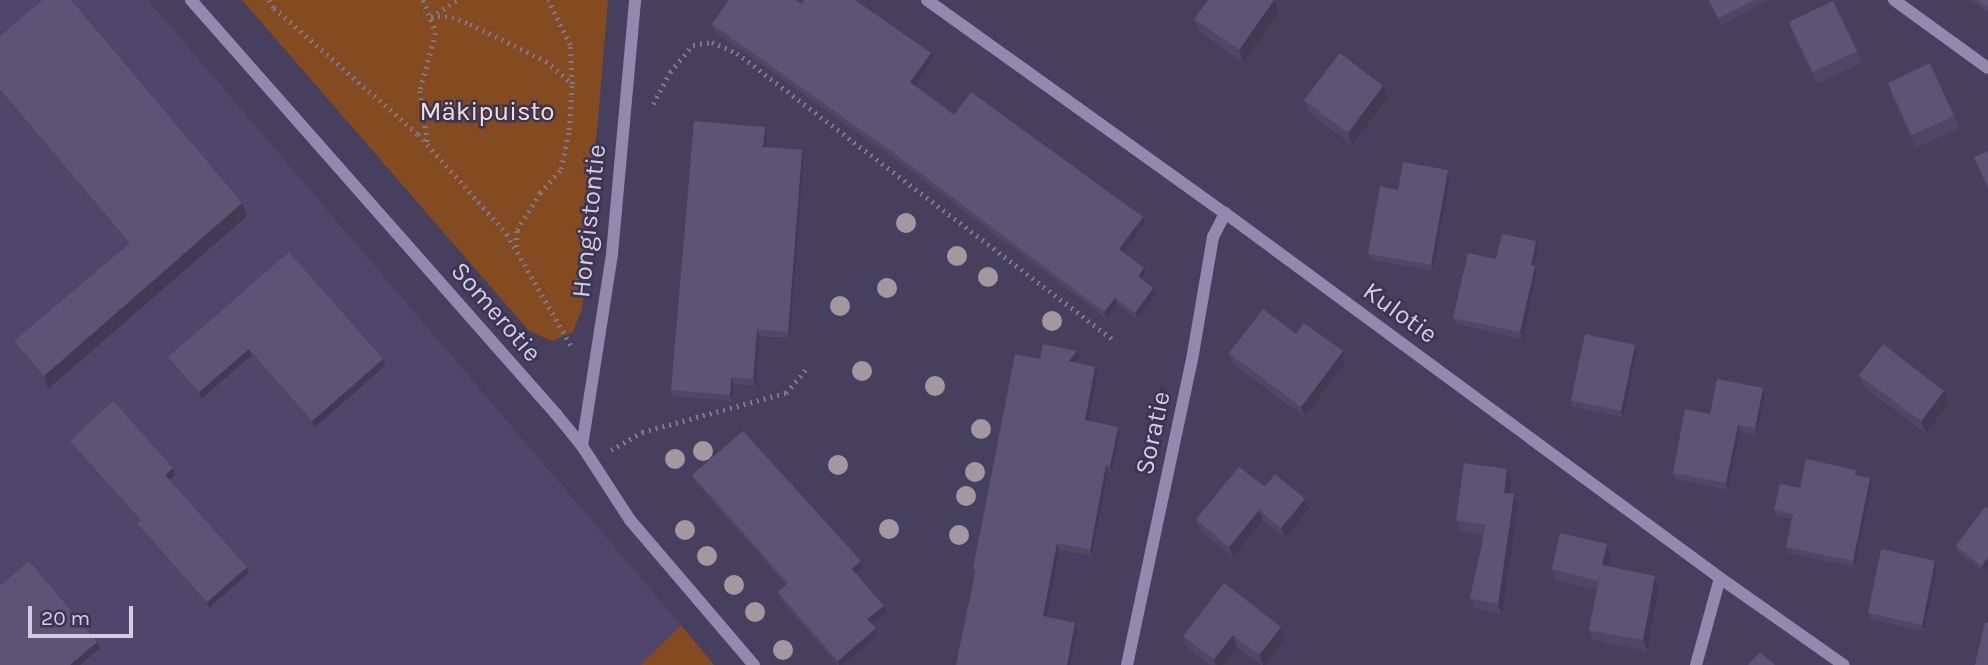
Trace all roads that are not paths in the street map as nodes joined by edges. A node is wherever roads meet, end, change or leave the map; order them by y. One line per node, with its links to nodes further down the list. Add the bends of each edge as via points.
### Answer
1 (191, 0): 7 (street, Somerotie)
2 (635, 0): 7 (street, Hongistontie, via 611,254)
3 (927, 0): 6 (street, Kulotie)
4 (1894, 0): 5 (street)
5 (1988, 68)
6 (1225, 213): 8 (street, Kulotie); 10 (street, Soratie, via 1213,237)
7 (582, 446): 9 (street, Somerotie, via 630,520)
8 (1720, 578): 11 (street); 12 (street, Kulotie)
9 (754, 665)
10 (1127, 665)
11 (1696, 665)
12 (1844, 665)

